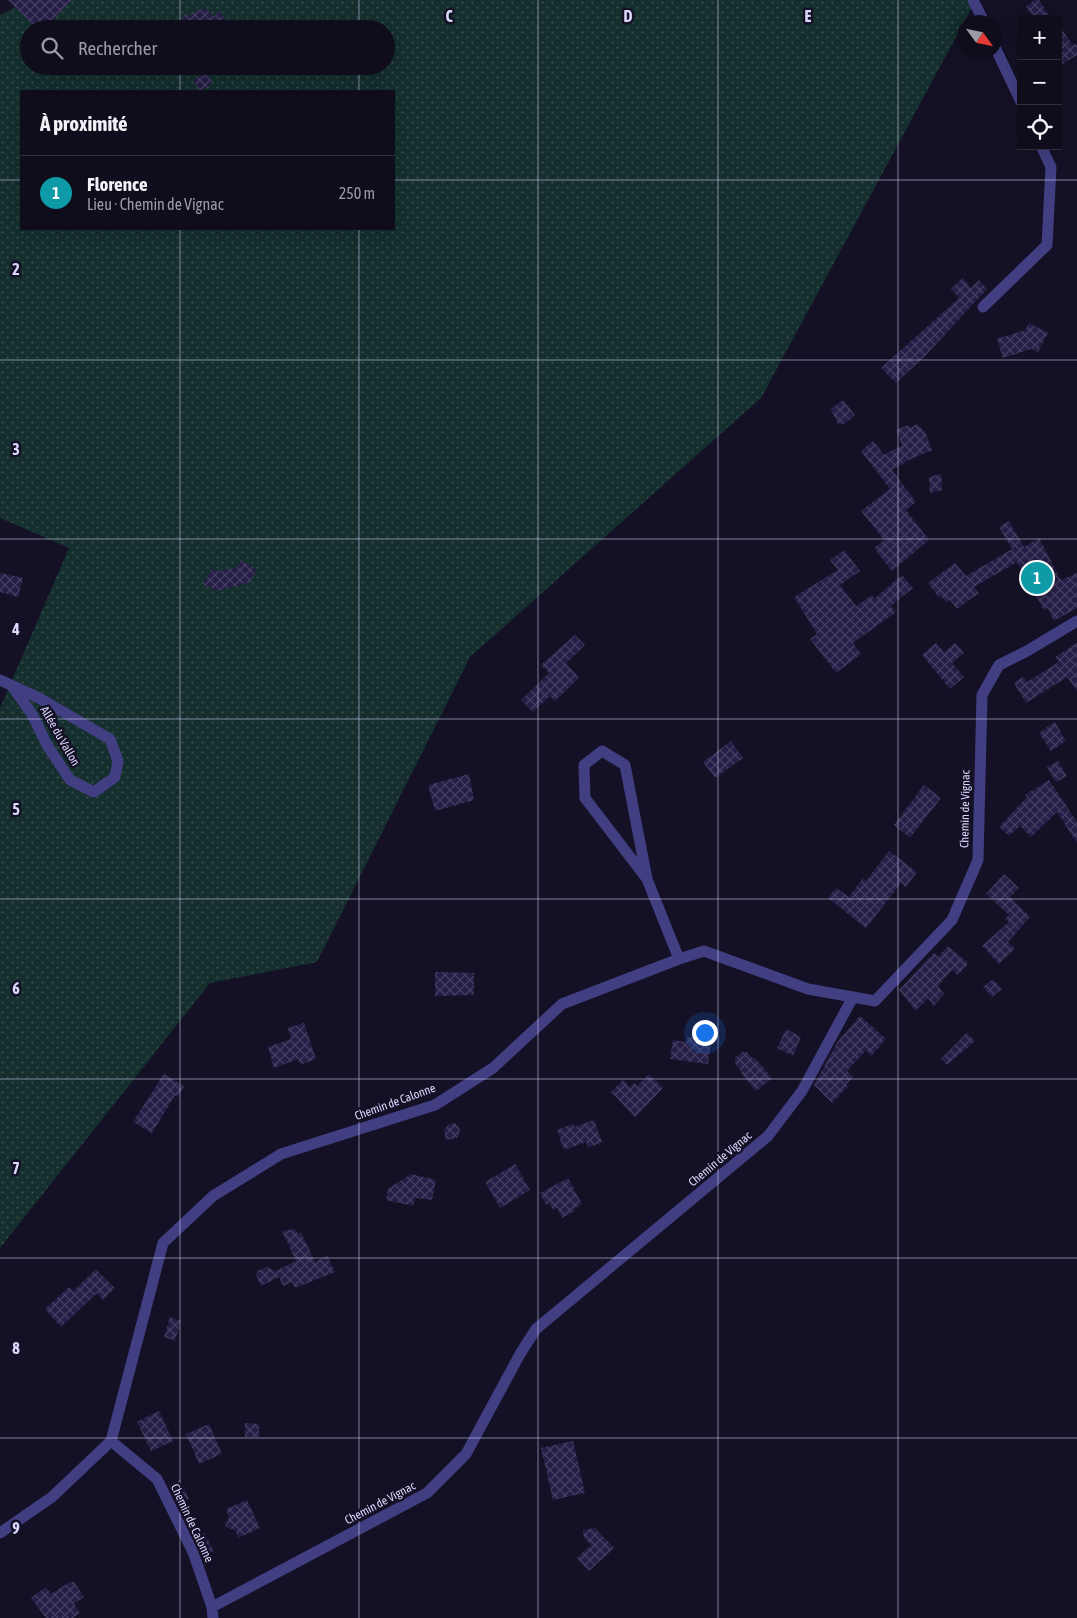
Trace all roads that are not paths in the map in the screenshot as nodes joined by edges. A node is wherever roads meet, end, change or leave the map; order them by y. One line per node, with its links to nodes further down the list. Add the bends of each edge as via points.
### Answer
1 (973, 0): 2 (street)
2 (980, 15)
3 (1001, 60): 4 (street)
4 (1017, 94)
5 (1044, 150): 6 (street, via 1051,167 1047,246)
6 (983, 307)
7 (1077, 621): 12 (street, Chemin de Vignac, via 999,665 982,695 978,860 952,920 875,1001)
8 (0, 680): 9 (street, Allée du Vallon)
9 (12, 686): 9 (street, Allée du Vallon, via 110,739 118,761 115,777 94,792 70,780)
10 (647, 879): 10 (street, via 625,765 602,751 584,765 585,798); 11 (street)
11 (680, 959): 12 (street, Chemin de Calonne, via 704,951 808,989); 13 (street, Chemin de Calonne, via 562,1004 493,1068 435,1105 281,1154 213,1196 163,1242)
12 (853, 997): 15 (street, Chemin de Vignac, via 802,1091 768,1136 536,1329 466,1454 427,1493)
13 (111, 1441): 14 (street, via 52,1496); 15 (street, Chemin de Calonne, via 157,1479 193,1552)
14 (0, 1533)
15 (212, 1612)

